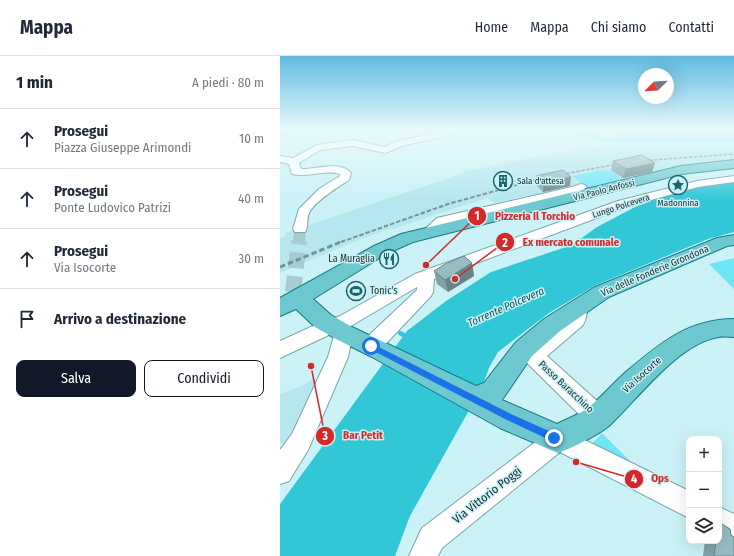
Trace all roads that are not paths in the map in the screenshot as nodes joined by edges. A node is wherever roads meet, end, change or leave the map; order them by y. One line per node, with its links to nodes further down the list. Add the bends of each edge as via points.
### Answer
1 (308, 153): 3 (street)
2 (280, 159): 3 (street)
3 (294, 162): 7 (street, via 296,172 303,174 331,169 346,173 345,178 323,191 303,212)
4 (734, 164): 8 (main road, Via Paolo Anfossi, via 667,173)
5 (734, 179): 10 (street, Lungo Polcevera, via 697,184 622,204)
6 (581, 187): 8 (street, Via Paolo Anfossi, via 442,221)
7 (300, 229)
8 (429, 232): 11 (main road, Via Paolo Anfossi, via 394,242)
9 (734, 240): 13 (main road, Via delle Fonderie Grondona, via 723,242 602,292)
10 (424, 277): 14 (street, Lungo Polcevera); 17 (street, via 425,292)
11 (296, 295): 12 (main road, Via Paolo Anfossi); 14 (main road)
12 (280, 308)
13 (578, 308): 18 (main road, Via delle Fonderie Grondona, via 552,325 524,349); 19 (street, Passo Baracchino, via 577,320 533,356)
14 (333, 327): 16 (street, Lungo Polcevera, via 318,331); 17 (main road); 21 (street, via 338,357 300,442)
15 (734, 328): 19 (main road, Via Isocorte, via 719,328 682,341 636,379)
16 (280, 350)
17 (380, 350): 18 (main road)
18 (484, 395): 20 (main road, via 510,418)
19 (598, 417): 20 (main road, Via Isocorte)
20 (558, 440): 22 (street); 25 (street, Via Vittorio Poggi, via 432,538)
21 (280, 472)
22 (686, 504)
23 (722, 523): 24 (street)
24 (734, 530)
25 (423, 556)

